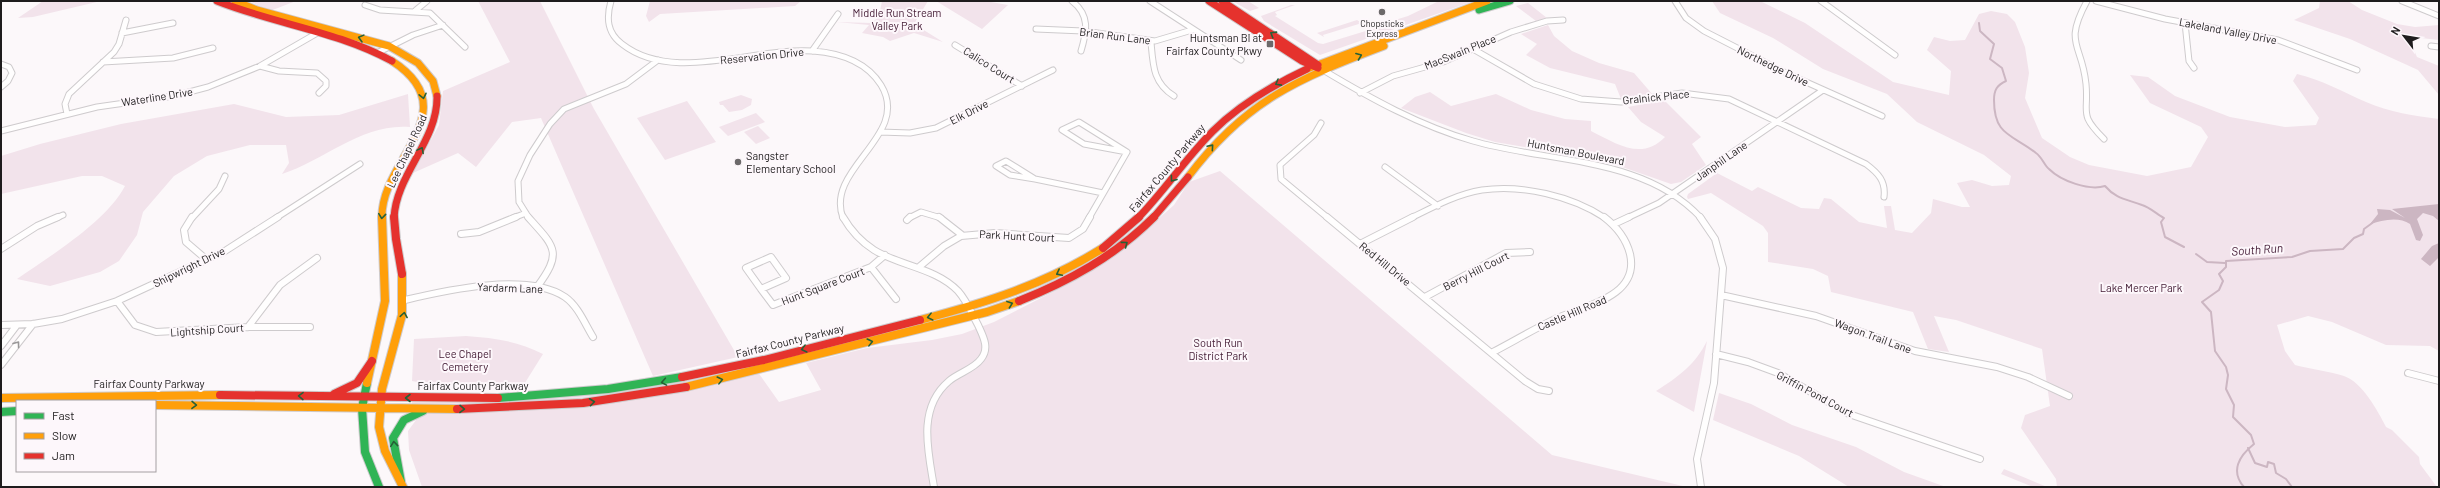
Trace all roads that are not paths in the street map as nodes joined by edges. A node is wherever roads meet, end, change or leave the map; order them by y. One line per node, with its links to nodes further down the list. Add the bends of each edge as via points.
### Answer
1 (217, 1): 30 (main road, Lee Chapel Road, via 245,15)
2 (235, 1): 25 (main road, Lee Chapel Road, via 257,10)
3 (428, 1): 17 (street)
4 (611, 1): 43 (street, Reservation Drive, via 607,22 613,37 634,52)
5 (1072, 1): 28 (street, via 1085,14 1088,21)
6 (1150, 1): 27 (street)
7 (1209, 1): 48 (main road, Huntsman Boulevard, via 1302,61)
8 (1222, 1): 48 (main road, Huntsman Boulevard, one-way to 8, via 1286,41)
9 (1487, 1): 48 (main road, Fairfax County Parkway)
10 (1510, 1): 48 (main road, Fairfax County Parkway, one-way to 10)
11 (1675, 1): 54 (street, Northedge Drive, via 1686,18 1704,31)
12 (1822, 1): 42 (street)
13 (2087, 1): 64 (street, via 2076,21 2074,38 2086,84 2086,114 2093,128)
14 (2096, 1): 23 (street, Lakeland Valley Drive)
15 (2402, 1): 19 (street)
16 (365, 6): 17 (street, via 374,9)
17 (416, 10): 24 (street, via 435,16)
18 (838, 14): 39 (street)
19 (2439, 16)
20 (126, 20): 29 (street)
21 (1563, 20): 38 (street, MacSwain Place, via 1533,24)
22 (173, 23): 29 (street)
23 (2184, 23): 49 (street, via 2189,61); 51 (street, Lakeland Valley Drive, via 2278,40)
24 (443, 25): 33 (street); 35 (street, via 453,39)
25 (325, 28): 30 (street, Waterline Drive); 33 (main road, Lee Chapel Road, one-way to 25)
26 (1036, 29): 28 (street, Brian Run Lane)
27 (1192, 30): 31 (street, Brian Run Lane); 44 (street)
28 (1087, 32): 31 (street, Brian Run Lane); 40 (street)
29 (122, 33): 45 (street, via 116,49)
30 (316, 34): 41 (main road, Lee Chapel Road); 47 (street, Waterline Drive)
31 (1151, 42): 57 (street, via 1156,83)
32 (955, 44): 52 (street, Calico Court)
33 (389, 46): 41 (street); 69 (main road, Lee Chapel Road, one-way to 33, via 430,130 436,114 437,98 432,82 420,66)
34 (2431, 46): 36 (street)
35 (465, 47)
36 (2439, 47)
37 (213, 48): 45 (street, via 195,54 158,60)
38 (1473, 48): 56 (street, MacSwain Place, via 1443,62 1393,76); 60 (street, Gralnick Place, via 1534,84 1568,96 1621,102 1670,94 1703,94 1736,102)
39 (812, 51): 43 (street, Reservation Drive, via 782,51 702,62); 63 (street, Reservation Drive, via 851,60 877,76 884,88 887,103)
40 (1081, 51)
41 (379, 52): 70 (main road, Lee Chapel Road, one-way to 70, via 397,61 411,73 420,84 424,98 422,121)
42 (1895, 55)
43 (658, 60): 76 (street, via 631,81 578,102 555,118 519,180 517,196)
44 (1241, 60)
45 (104, 62): 58 (street, via 69,94 65,104)
46 (1, 64): 53 (street, via 9,67 12,73)
47 (260, 66): 55 (street, via 279,71 317,73 326,81 326,86); 58 (street, Waterline Drive, via 190,92 108,104)
48 (1317, 66): 56 (street, Huntsman Boulevard); 99 (main road, Fairfax County Parkway, one-way to 99, via 1263,92 1222,122 1195,150 1150,208 1110,243 1037,284); 100 (main road, Fairfax County Parkway, one-way to 48, via 1038,294 1076,276 1116,251 1158,214 1208,150 1231,126)
49 (2194, 68)
50 (1053, 70): 52 (street, Elk Drive)
51 (2357, 70)
52 (1022, 86): 63 (street, Elk Drive, via 936,128 910,133)
53 (1, 87)
54 (1823, 90): 59 (street, Northedge Drive); 60 (street, Janphil Lane)
55 (319, 93)
56 (1360, 93): 73 (street, Huntsman Boulevard, via 1397,112 1470,140 1511,151 1614,170 1644,180)
57 (1174, 96)
58 (67, 114): 62 (street, Waterline Drive)
59 (1882, 116)
60 (1779, 121): 73 (street, Janphil Lane); 74 (street, Gralnick Place, via 1870,166 1885,184)
61 (1322, 123): 84 (street, Red Hill Drive, via 1317,134 1280,165 1281,179)
62 (1, 131)
63 (880, 132): 87 (street, Reservation Drive, via 847,175 840,199 843,218 853,233)
64 (2104, 139)
65 (1127, 152): 65 (street, via 1084,144 1062,130 1079,122); 72 (street, Park Hunt Court)
66 (360, 164): 89 (street, Shipwright Drive, via 246,238)
67 (1385, 168): 75 (street)
68 (225, 176): 89 (street, via 222,186 192,215 184,230 186,242)
69 (406, 177): 70 (main road); 97 (main road, Lee Chapel Road, via 396,204 395,216)
70 (393, 178): 110 (main road, Lee Chapel Road, one-way to 110, via 382,212 386,301)
71 (1035, 179): 71 (street, via 1006,160 996,166 1010,175); 72 (street)
72 (1103, 193): 81 (street, Park Hunt Court, via 1083,229 1069,238 980,233)
73 (1672, 194): 79 (street, Janphil Lane, via 1627,220); 94 (street, Huntsman Boulevard, via 1706,224 1716,240 1722,262)
74 (1884, 198)
75 (1438, 206): 79 (street, Castle Hill Road, via 1482,190 1525,191 1571,201); 84 (street, Castle Hill Road)
76 (526, 213): 80 (street, via 479,232); 92 (street, via 550,243 554,254 552,268)
77 (63, 215): 83 (street, via 43,223)
78 (907, 220): 81 (street, via 922,212 954,225)
79 (1614, 224): 108 (street, Castle Hill Road, via 1626,241 1632,268 1628,280 1619,290 1607,300 1553,319)
80 (461, 234)
81 (962, 235): 91 (street, Park Hunt Court)
82 (1, 243): 83 (street)
83 (7, 244): 85 (street)
84 (1360, 244): 95 (street, Red Hill Drive)
85 (1, 248)
86 (1530, 252): 95 (street, Berry Hill Court, via 1506,253)
87 (885, 255): 90 (street, Hunt Square Court); 91 (street, Reservation Drive)
88 (317, 258): 104 (street, via 280,285)
89 (207, 260): 98 (street, Shipwright Drive)
90 (871, 267): 93 (street, Hunt Square Court, via 773,306); 96 (street, Hunt Square Court)
91 (919, 267): 99 (street, Reservation Drive, via 950,284 961,295)
92 (537, 287): 97 (street, Yardarm Lane, via 462,287); 106 (street, Yardarm Lane, via 566,298)
93 (761, 288): 93 (street, Hunt Square Court, via 746,268 771,258 786,278)
94 (1721, 295): 109 (street, Huntsman Boulevard); 116 (street, Wagon Trail Lane, via 1816,316 1915,351 1998,367 2028,377)
95 (1425, 297): 108 (street, Red Hill Drive)
96 (896, 299)
97 (405, 300): 119 (main road, Lee Chapel Road, one-way to 97, via 403,321)
98 (117, 301): 101 (street, Shipwright Drive, via 79,315); 104 (street, Lightship Court, via 135,325 149,331 165,333)
99 (968, 308): 100 (street, Reservation Drive); 119 (main road, Fairfax County Parkway, one-way to 119, via 738,366 646,385 531,397)
100 (973, 316): 123 (main road, Fairfax County Parkway, one-way to 100, via 560,406 655,393 716,381); 129 (street, Reservation Drive, via 986,341 984,356 940,389 928,410 927,427)
101 (33, 324): 103 (street, Shipwright Drive); 111 (street, one-way to 101)
102 (1, 325): 103 (street, Shipwright Drive)
103 (17, 325): 107 (street)
104 (248, 327): 105 (street, Lightship Court)
105 (310, 327)
106 (593, 337)
107 (1, 346)
108 (1493, 352): 114 (street, Red Hill Drive, via 1525,380 1538,389)
109 (1716, 354): 126 (street, Griffin Pond Court, via 1778,373 1849,414); 130 (street, Huntsman Boulevard, via 1712,400 1698,460)
110 (372, 361): 115 (main road, via 363,377 352,386 339,393); 117 (main road, Lee Chapel Road)
111 (1, 365)
112 (2408, 373): 113 (street)
113 (2439, 381)
114 (1549, 391)
115 (317, 396): 117 (main road, Fairfax County Parkway); 118 (main road, Fairfax County Parkway, one-way to 118, via 122,394)
116 (2068, 396)
117 (364, 397): 119 (main road, Fairfax County Parkway); 122 (main road, Lee Chapel Road)
118 (1, 398)
119 (382, 398): 121 (main road, Lee Chapel Road)
120 (156, 405): 122 (main road, Fairfax County Parkway, one-way to 122)
121 (381, 407): 122 (main road, Fairfax County Parkway); 123 (main road, Fairfax County Parkway); 127 (main road, Lee Chapel Road, via 379,429 382,446)
122 (362, 408): 128 (main road, Lee Chapel Road, via 365,452)
123 (435, 409): 127 (main road, one-way to 123, via 393,438 395,432 407,417 420,411)
124 (16, 411): 125 (main road)
125 (1, 412)
126 (1980, 459)
127 (402, 485)
128 (379, 487)
129 (934, 487)
130 (1701, 487)

